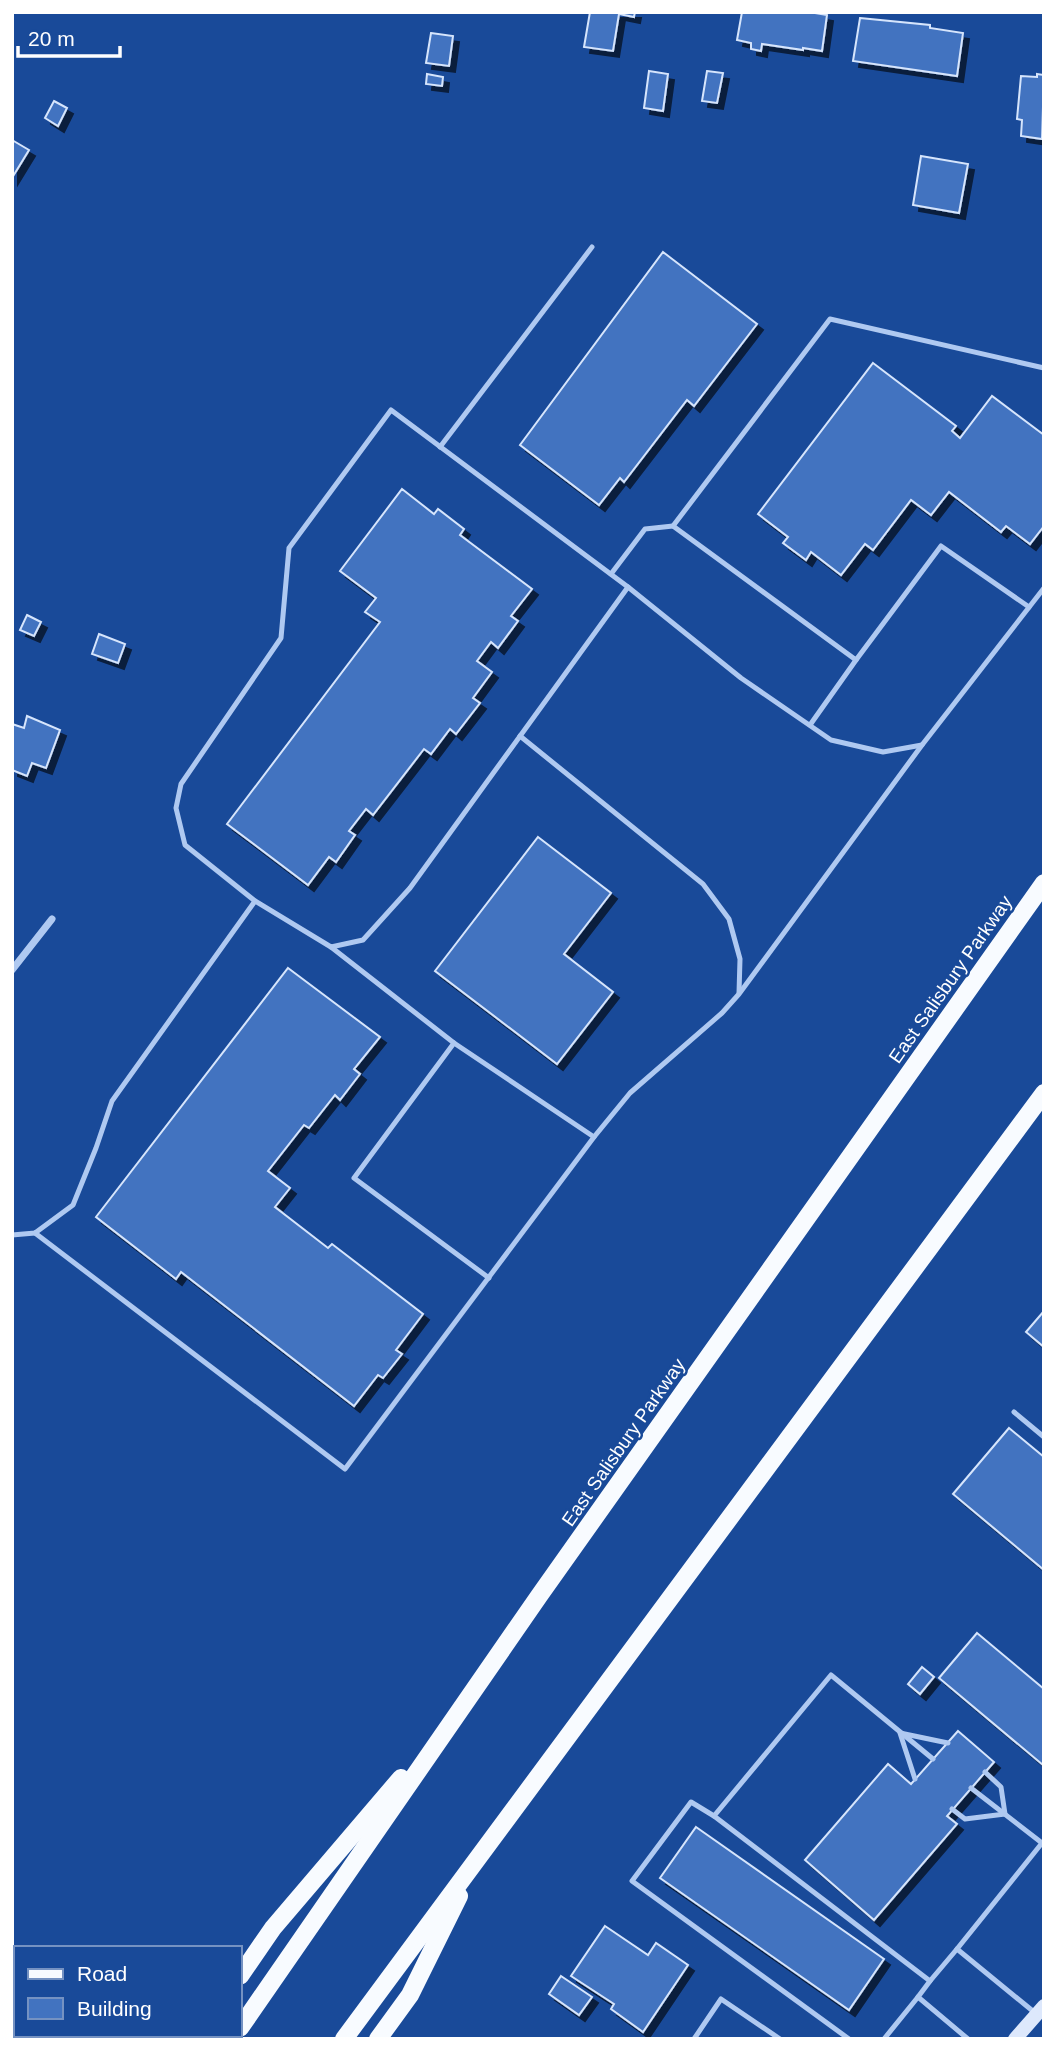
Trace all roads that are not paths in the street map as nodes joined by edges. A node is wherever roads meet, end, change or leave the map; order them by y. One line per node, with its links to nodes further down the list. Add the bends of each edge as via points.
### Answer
1 (592, 247): 3 (lane)
2 (1044, 368): 4 (lane, via 830,319)
3 (440, 447): 5 (lane); 14 (lane, via 391,410 289,548 281,638 181,784 176,808 186,845)
4 (673, 526): 5 (lane, via 645,528); 9 (lane)
5 (611, 574): 6 (lane)
6 (628, 587): 10 (lane, via 741,678); 11 (lane)
7 (1044, 588): 8 (lane)
8 (1028, 607): 9 (lane, via 941,546); 12 (lane)
9 (856, 660): 10 (lane)
10 (810, 726): 12 (lane, via 831,740 883,752)
11 (520, 736): 16 (lane, via 410,888 379,923 363,940); 18 (lane, via 703,884 729,919 740,959)
12 (922, 745): 18 (lane)
13 (1044, 883): 27 (main road, East Salisbury Parkway)
14 (256, 901): 16 (lane); 22 (lane, via 111,1101 73,1205)
15 (52, 919): 17 (street)
16 (331, 947): 19 (lane)
17 (12, 970)
18 (739, 994): 21 (lane, via 630,1093)
19 (454, 1043): 21 (lane); 24 (lane, via 354,1178)
20 (1044, 1093): 38 (main road)
21 (594, 1137): 24 (lane)
22 (35, 1233): 23 (lane); 24 (lane, via 345,1469)
23 (12, 1235)
24 (489, 1278)
25 (1014, 1412): 26 (lane)
26 (1044, 1437)
27 (471, 1695): 40 (main road, via 274,1928); 44 (main road, East Salisbury Parkway)
28 (900, 1732): 29 (lane); 30 (lane); 32 (lane); 36 (lane, via 831,1675)
29 (948, 1743)
30 (933, 1759)
31 (985, 1772): 35 (lane, via 1001,1787)
32 (915, 1779)
33 (971, 1788): 35 (lane)
34 (952, 1810): 35 (lane, via 965,1819)
35 (1005, 1814): 37 (lane)
36 (714, 1816): 41 (lane); 49 (lane, via 691,1802 632,1881)
37 (1043, 1844): 39 (lane)
38 (482, 1851): 45 (main road); 46 (main road, via 410,1995)
39 (957, 1949): 41 (lane); 43 (lane)
40 (242, 1973)
41 (930, 1981): 42 (lane)
42 (918, 1997): 50 (lane); 51 (lane)
43 (1040, 2010): 52 (main road)
44 (242, 2025)
45 (344, 2039)
46 (378, 2039)
47 (694, 2039): 48 (lane, via 721,1999)
48 (780, 2039)
49 (849, 2039)
50 (884, 2039)
51 (968, 2039)
52 (1015, 2039)

